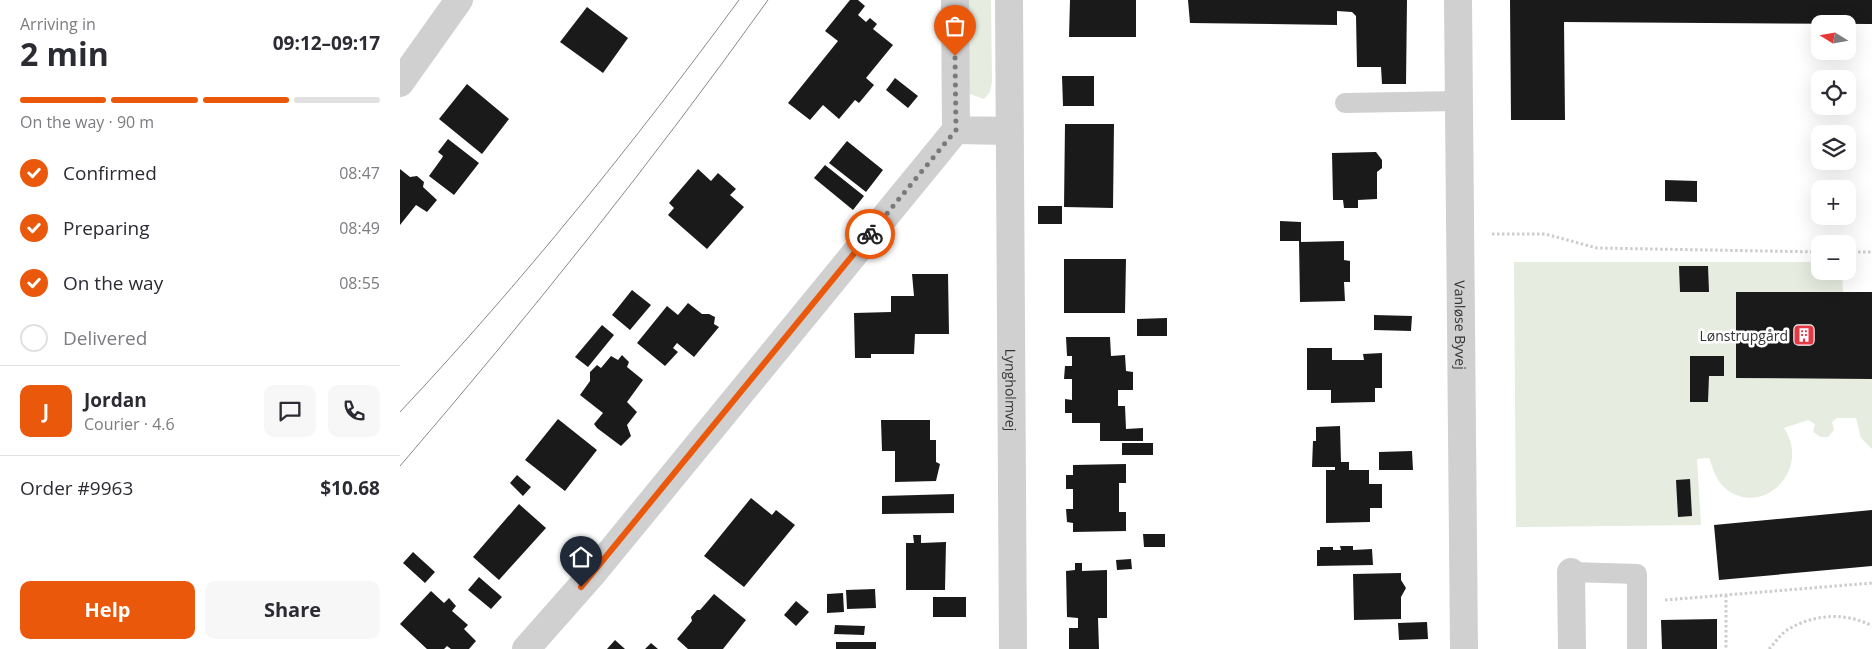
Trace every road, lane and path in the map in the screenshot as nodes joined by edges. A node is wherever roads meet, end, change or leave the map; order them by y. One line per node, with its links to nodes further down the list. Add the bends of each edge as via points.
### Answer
1 (459, 0): 5 (street)
2 (955, 0): 8 (street)
3 (1009, 0): 9 (street, Lyngholmvej)
4 (1458, 0): 6 (street, Vanløse Byvej)
5 (400, 83)
6 (1458, 101): 7 (lane); 10 (street, Vanløse Byvej)
7 (1345, 103)
8 (956, 130): 9 (street); 19 (street, via 594,572)
9 (1009, 131): 20 (street, Lyngholmvej)
10 (1460, 234): 11 (path, via 1546,234 1597,248); 21 (street, Vanløse Byvej)
11 (1811, 252)
12 (1856, 252): 13 (path)
13 (1872, 252)
14 (1571, 572): 17 (lane, via 1637,574); 22 (street)
15 (1872, 583): 16 (path)
16 (1726, 595): 17 (path); 24 (path)
17 (1637, 602): 23 (lane)
18 (1872, 626): 25 (path, via 1858,618 1821,616 1787,630)
19 (526, 649)
20 (1013, 649)
21 (1464, 649)
22 (1572, 649)
23 (1637, 649)
24 (1726, 649)
25 (1769, 649)

